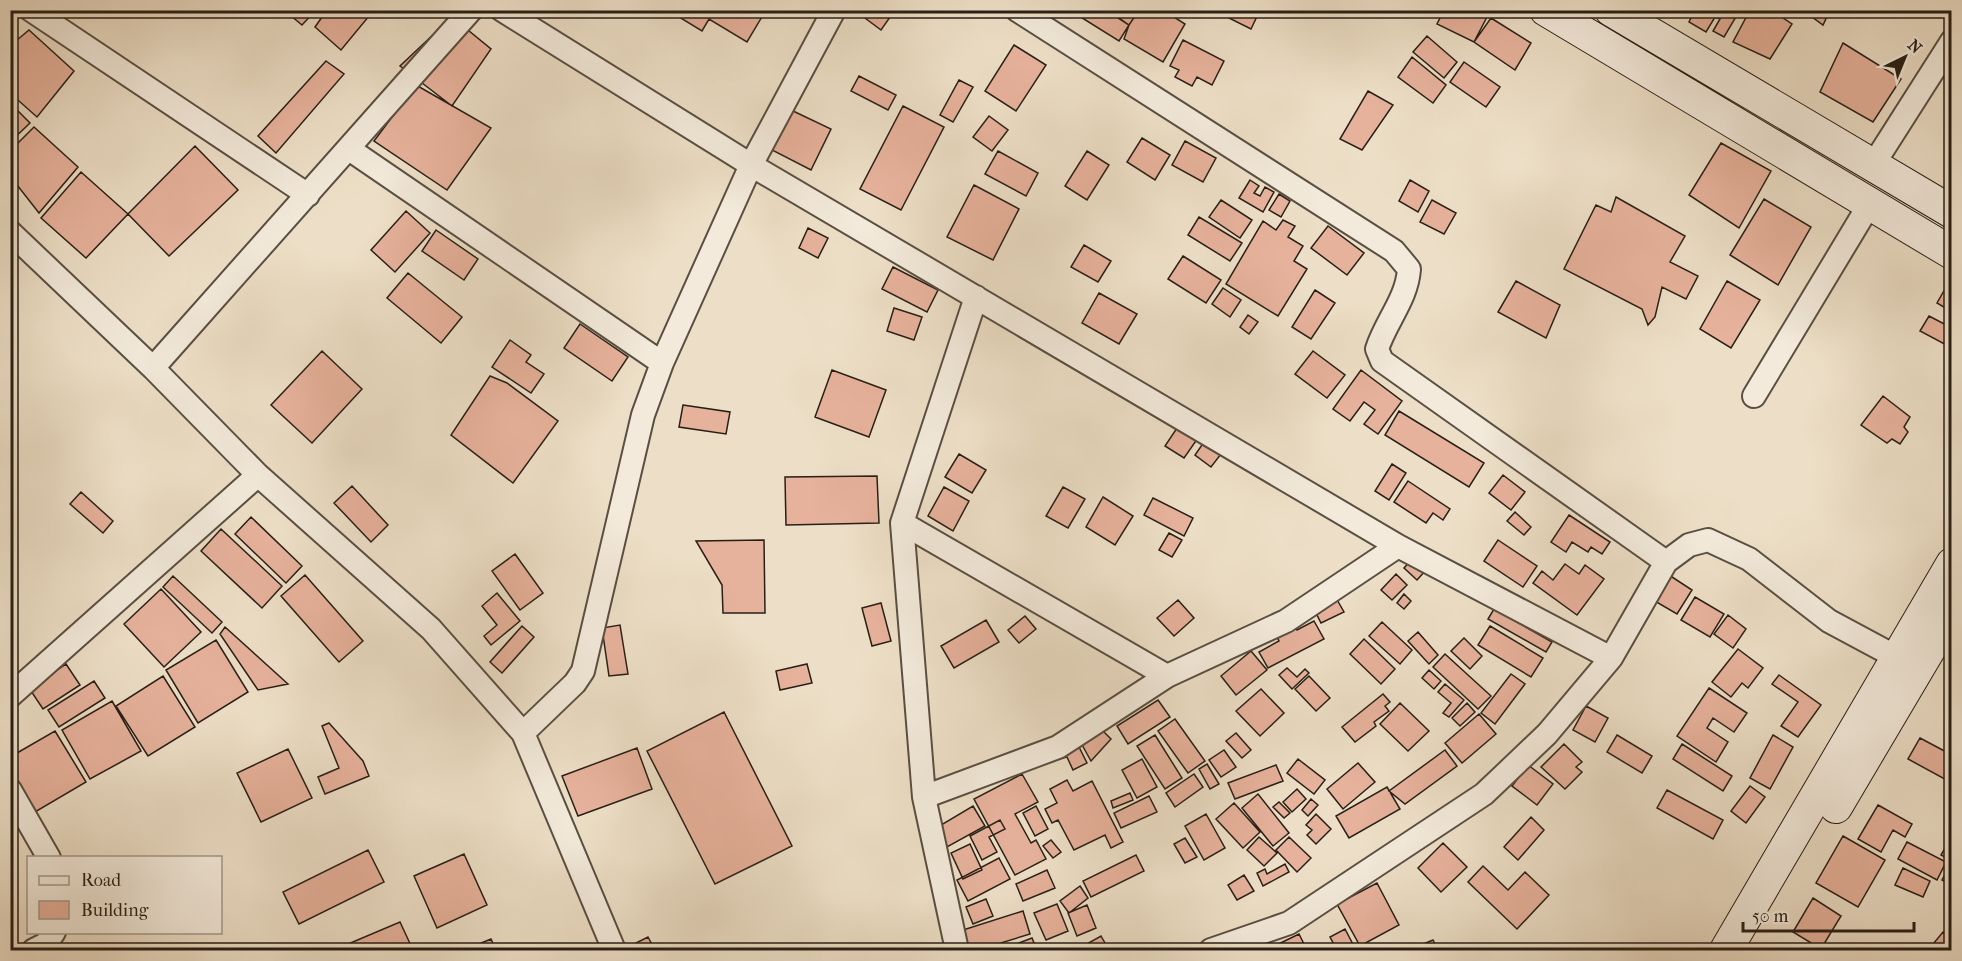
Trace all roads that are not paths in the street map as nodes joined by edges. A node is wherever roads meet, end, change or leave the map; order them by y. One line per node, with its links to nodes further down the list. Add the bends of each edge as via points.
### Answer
1 (32, 10): 12 (street)
2 (471, 10): 9 (street)
3 (502, 10): 10 (street)
4 (834, 10): 10 (street)
5 (1017, 10): 24 (street, via 1394,251 1409,269 1408,286 1381,334 1377,349 1382,361)
6 (1546, 10): 13 (street)
7 (1611, 10): 11 (street)
8 (1952, 41): 11 (street)
9 (349, 149): 12 (street); 18 (street)
10 (751, 165): 17 (street); 18 (street)
11 (1873, 165): 14 (street)
12 (308, 195): 19 (street)
13 (1869, 205): 16 (street); 20 (street)
14 (1952, 212)
15 (10, 232): 19 (street)
16 (1952, 253)
17 (976, 297): 22 (street); 23 (street)
18 (662, 363): 31 (street, via 643,415 583,671)
19 (153, 368): 21 (street)
20 (1754, 396)
21 (258, 475): 30 (street); 31 (street, via 431,629)
22 (902, 523): 29 (street); 33 (street)
23 (1398, 546): 28 (street); 29 (street, via 1287,621)
24 (1666, 562): 27 (street, via 1689,545 1708,540 1749,559 1828,621); 28 (street)
25 (1952, 564): 27 (street)
26 (1947, 629): 41 (street)
27 (1898, 657): 40 (street)
28 (1611, 658): 39 (street, via 1547,734 1484,794 1289,923)
29 (1167, 676): 33 (street, via 1058,747)
30 (10, 696)
31 (523, 733): 37 (street)
32 (10, 790): 34 (street)
33 (924, 797): 38 (street)
34 (47, 856)
35 (53, 934): 36 (street)
36 (34, 951)
37 (614, 951)
38 (957, 951)
39 (1211, 951)
40 (1726, 951)
41 (1752, 951)

